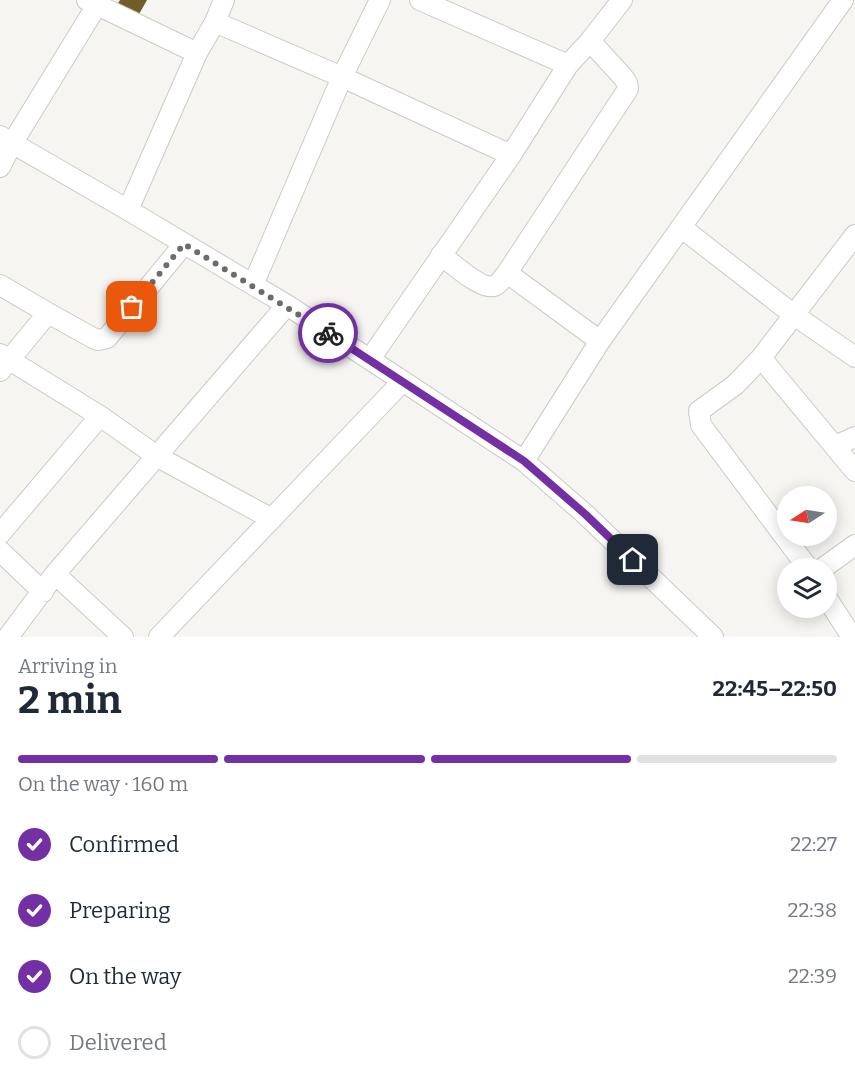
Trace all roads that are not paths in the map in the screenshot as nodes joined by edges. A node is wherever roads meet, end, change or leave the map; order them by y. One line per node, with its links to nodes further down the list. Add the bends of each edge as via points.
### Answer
1 (224, 0): 7 (street)
2 (380, 0): 11 (street)
3 (420, 0): 10 (street)
4 (622, 0): 8 (street)
5 (95, 1): 9 (street); 12 (street)
6 (847, 4): 16 (street)
7 (214, 22): 9 (street); 11 (street)
8 (590, 42): 10 (street); 20 (street, via 623,76 628,90)
9 (197, 53): 15 (street)
10 (568, 65): 13 (street)
11 (342, 77): 13 (street); 22 (street)
12 (6, 139): 14 (street); 15 (street)
13 (511, 155): 19 (street)
14 (0, 167)
15 (128, 210): 18 (street)
16 (681, 228): 25 (street); 26 (street)
17 (855, 235): 25 (street)
18 (184, 244): 22 (street); 24 (street, via 107,338 93,338)
19 (441, 255): 20 (street, via 488,287 497,285); 29 (street)
20 (507, 273): 26 (street)
21 (0, 285): 24 (street)
22 (253, 285): 23 (street)
23 (287, 305): 29 (street); 35 (street)
24 (48, 313): 30 (street)
25 (794, 315): 27 (street); 28 (street)
26 (600, 341): 36 (street)
27 (855, 357)
28 (760, 358): 34 (street); 42 (street, via 735,385 699,411 698,417)
29 (370, 359): 31 (street)
30 (3, 361): 32 (street)
31 (402, 382): 36 (street); 38 (street)
32 (100, 416): 35 (street); 39 (street)
33 (855, 437): 34 (street)
34 (835, 446): 37 (street)
35 (158, 457): 38 (street); 44 (street)
36 (524, 461): 50 (street)
37 (855, 471)
38 (272, 519): 49 (street)
39 (0, 534)
40 (855, 545): 43 (street)
41 (0, 550): 45 (street)
42 (801, 558)
43 (837, 558)
44 (55, 574): 45 (street); 48 (street)
45 (43, 592): 47 (street)
46 (837, 614): 51 (street)
47 (8, 637)
48 (123, 637)
49 (159, 637)
50 (713, 637)
51 (852, 637)

